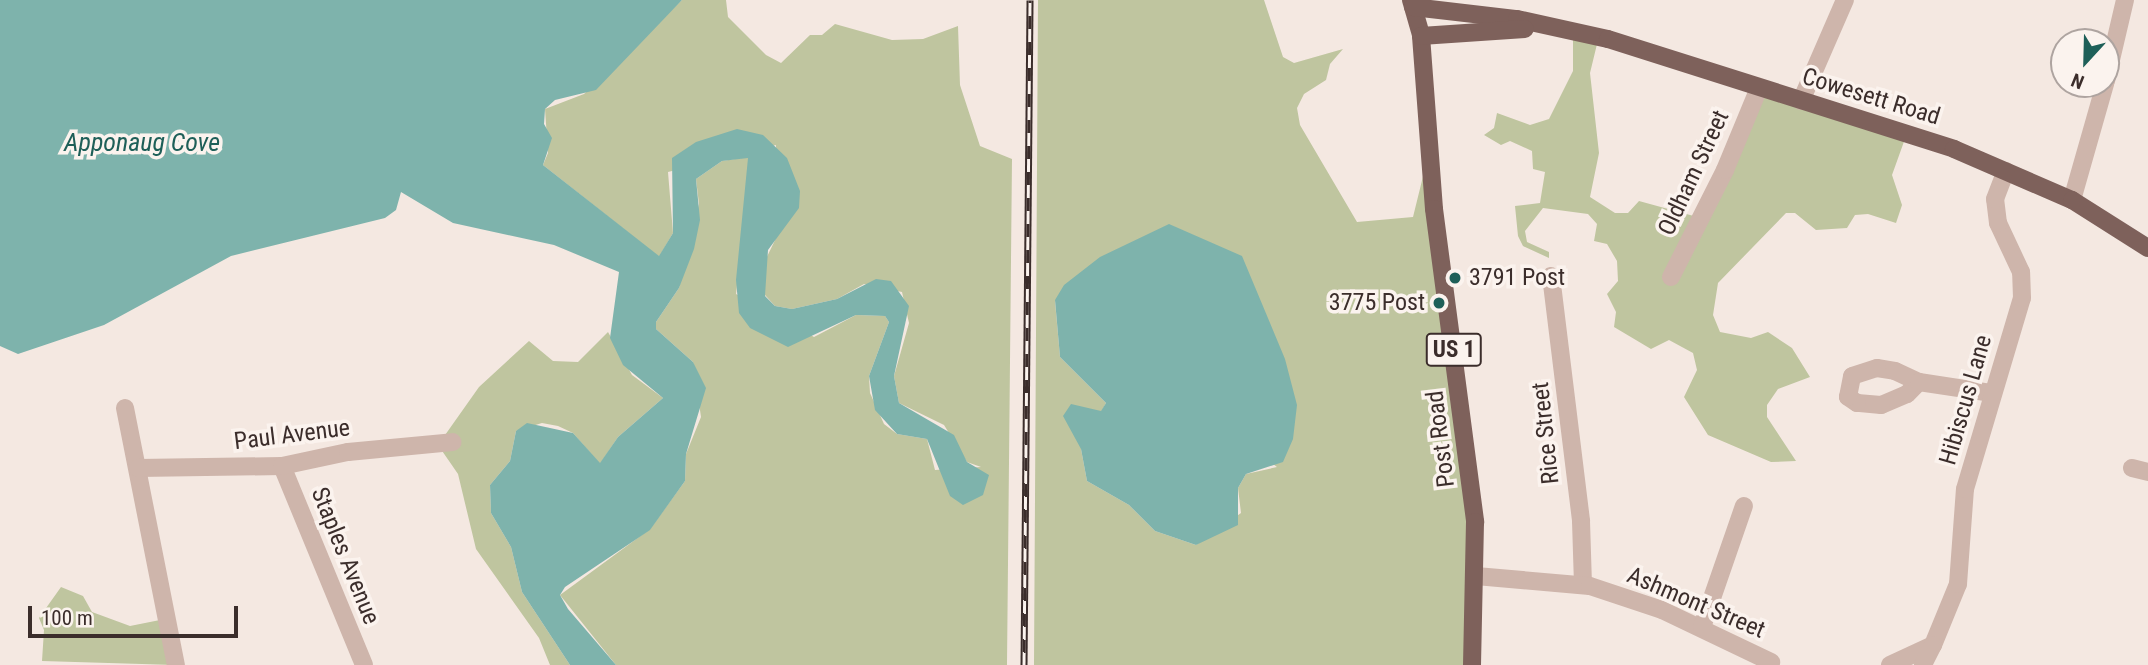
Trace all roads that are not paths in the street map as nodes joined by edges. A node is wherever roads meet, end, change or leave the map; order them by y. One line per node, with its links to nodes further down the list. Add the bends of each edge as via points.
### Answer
1 (1845, 0): 9 (street)
2 (2125, 0): 4 (street)
3 (1414, 2): 5 (main road, Cowesett Road); 6 (main road, Post Road / US 1)
4 (2119, 28)
5 (1565, 29): 6 (main road, Cowesett Road); 7 (main road, Cowesett Road)
6 (1421, 36): 22 (main road, Post Road / US 1, via 1434,209 1475,522)
7 (1759, 88): 9 (main road, Cowesett Road); 14 (street, Oldham Street, via 1725,170)
8 (2101, 98): 11 (street)
9 (1801, 101): 10 (main road, Cowesett Road, via 1954,149)
10 (2006, 172): 11 (main road, Cowesett Road); 16 (street, Hibiscus Lane, via 1995,199 1998,223 2021,272 2022,298)
11 (2072, 200): 12 (main road, Cowesett Road)
12 (2148, 248)
13 (1551, 276): 23 (street, Rice Street, via 1581,521)
14 (1671, 277)
15 (1919, 382): 16 (street)
16 (1992, 393): 25 (street, Hibiscus Lane, via 1965,489 1958,584)
17 (125, 408): 20 (street)
18 (453, 442): 19 (street, Paul Avenue, via 348,452)
19 (282, 466): 20 (street, Paul Avenue); 28 (street, Staples Avenue)
20 (138, 468): 27 (street)
21 (1744, 506): 24 (street)
22 (1476, 576): 23 (street, Ashmont Street); 29 (main road, Post Road / US 1)
23 (1583, 585): 24 (street, Ashmont Street)
24 (1702, 627): 26 (street, Ashmont Street)
25 (1933, 645): 30 (street); 31 (street, Hibiscus Lane)
26 (1771, 662)
27 (176, 665)
28 (363, 665)
29 (1472, 665)
30 (1890, 665)
31 (1923, 665)

